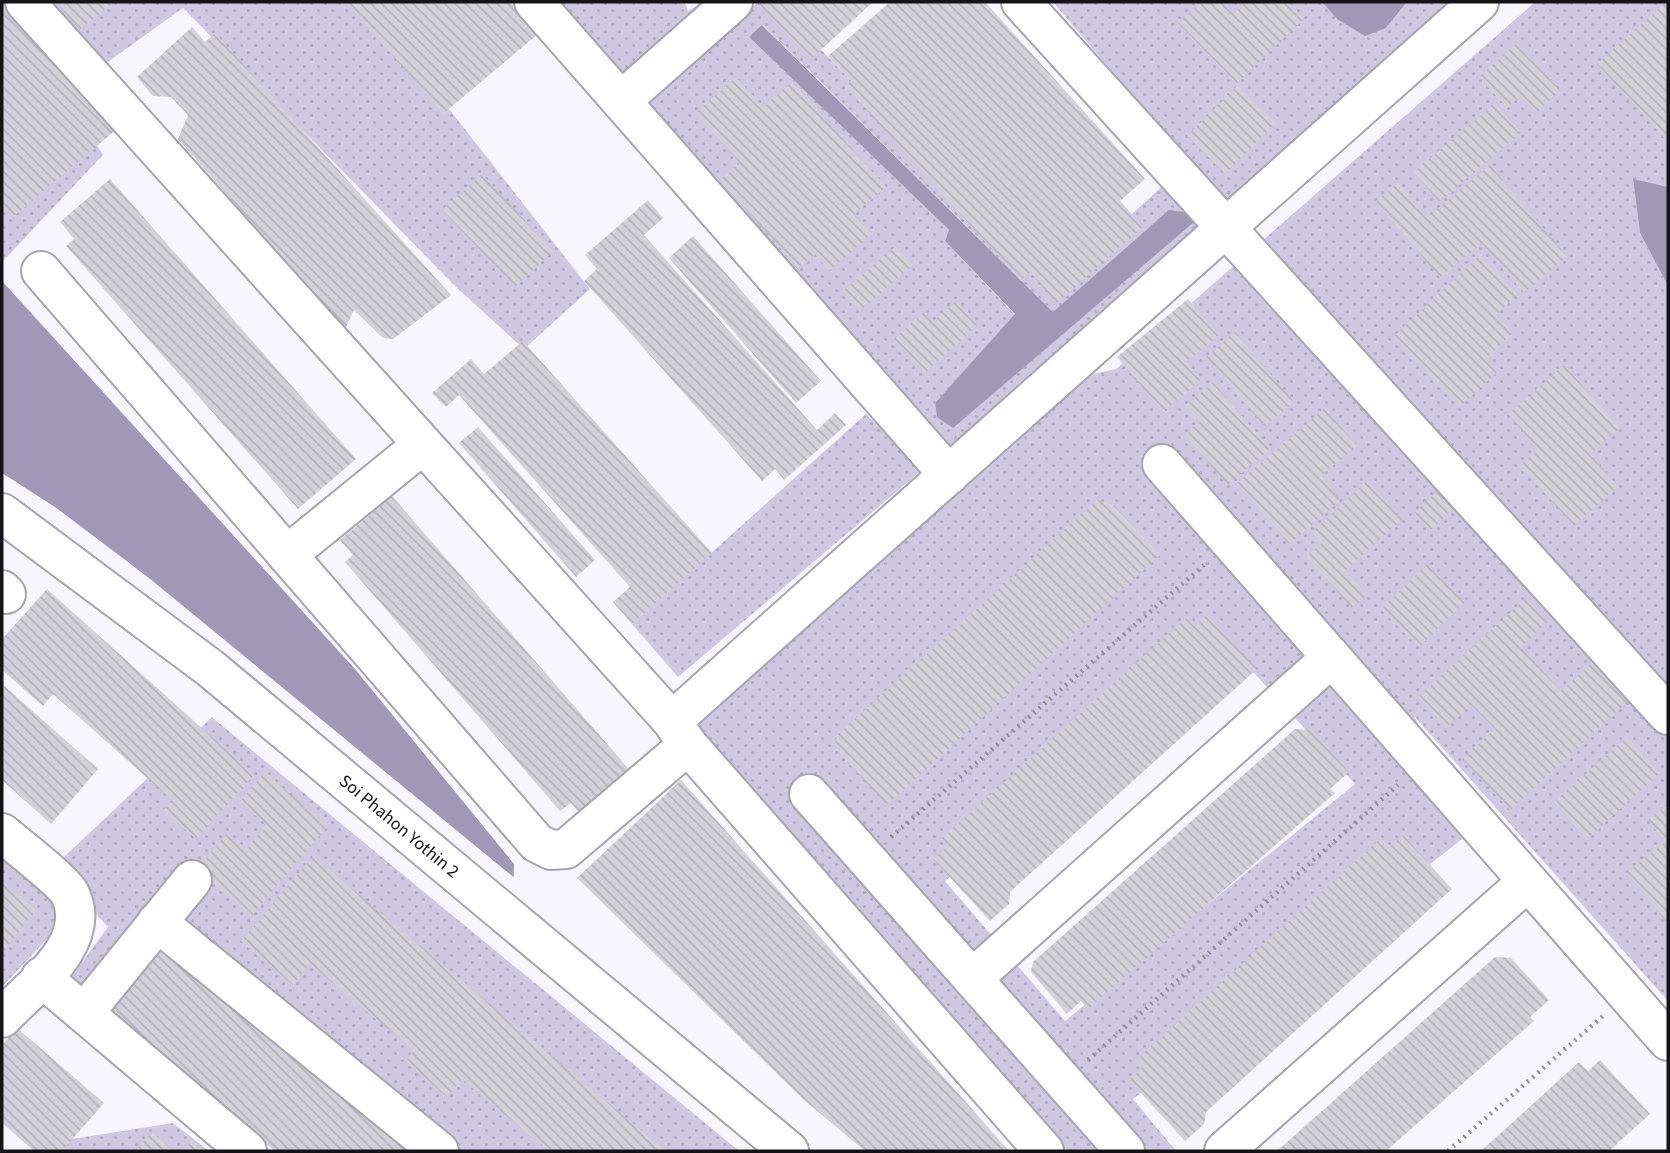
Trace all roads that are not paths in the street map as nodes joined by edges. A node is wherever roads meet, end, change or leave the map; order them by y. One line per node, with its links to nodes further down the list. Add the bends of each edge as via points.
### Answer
1 (25, 2): 9 (street)
2 (534, 2): 6 (street)
3 (733, 2): 6 (street)
4 (1021, 2): 7 (street)
5 (1479, 2): 7 (street)
6 (621, 101): 11 (street)
7 (1224, 227): 11 (street); 15 (street)
8 (41, 271): 13 (street)
9 (421, 446): 13 (street); 16 (street)
10 (1162, 464): 14 (street)
11 (949, 475): 16 (street)
12 (2, 513): 29 (street, Soi Phahon Yothin 2, via 210,668)
13 (287, 555): 16 (street, via 537,843 551,850 566,849)
14 (1331, 657): 20 (street); 23 (street)
15 (1668, 716)
16 (680, 733): 30 (street)
17 (809, 793): 23 (street)
18 (2, 833): 22 (street, via 70,892 75,933)
19 (192, 880): 21 (street)
20 (1527, 882): 26 (street); 32 (street)
21 (157, 922): 24 (street); 28 (street)
22 (41, 977): 24 (street); 25 (street)
23 (973, 978): 31 (street)
24 (84, 1013): 27 (street)
25 (2, 1017)
26 (1668, 1041)
27 (247, 1151)
28 (439, 1151)
29 (789, 1151)
30 (1044, 1151)
31 (1125, 1151)
32 (1224, 1151)

